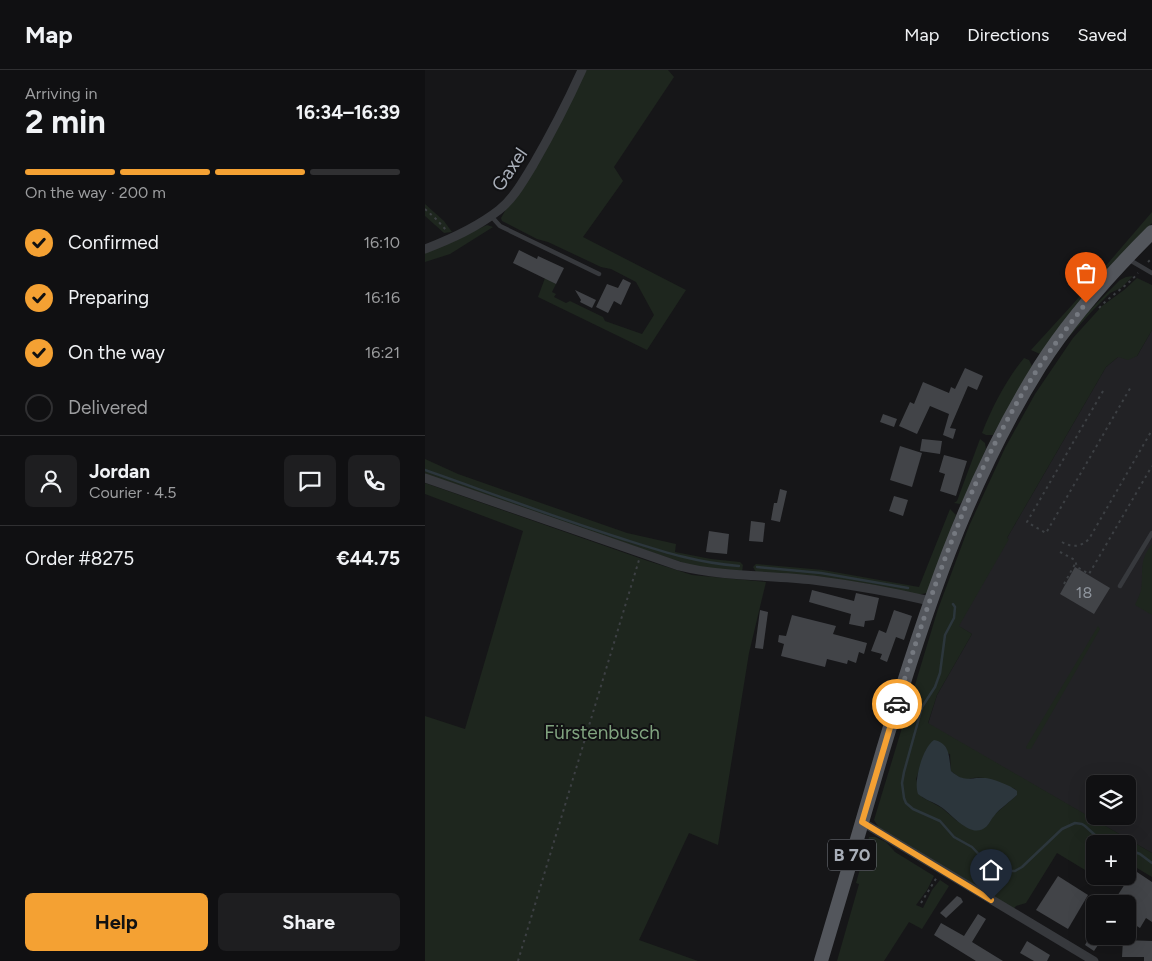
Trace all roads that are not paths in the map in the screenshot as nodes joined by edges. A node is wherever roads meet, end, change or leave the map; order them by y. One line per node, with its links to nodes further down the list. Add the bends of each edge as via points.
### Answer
1 (582, 70): 2 (street, Gaxel, via 559,118 520,185 507,203)
2 (491, 216): 4 (street, Gaxel, via 472,229); 6 (lane, via 500,226)
3 (1152, 232): 5 (main road, B 70)
4 (425, 249)
5 (1127, 258): 7 (lane); 11 (main road, B 70, via 1061,336 1014,409 969,502)
6 (599, 274)
7 (1152, 274)
8 (425, 478): 11 (street, via 691,569 813,580)
9 (1152, 533): 10 (lane)
10 (1120, 586)
11 (930, 601): 12 (main road, B 70)
12 (862, 822): 13 (street); 14 (main road, B 70)
13 (1091, 960)
14 (821, 961)

